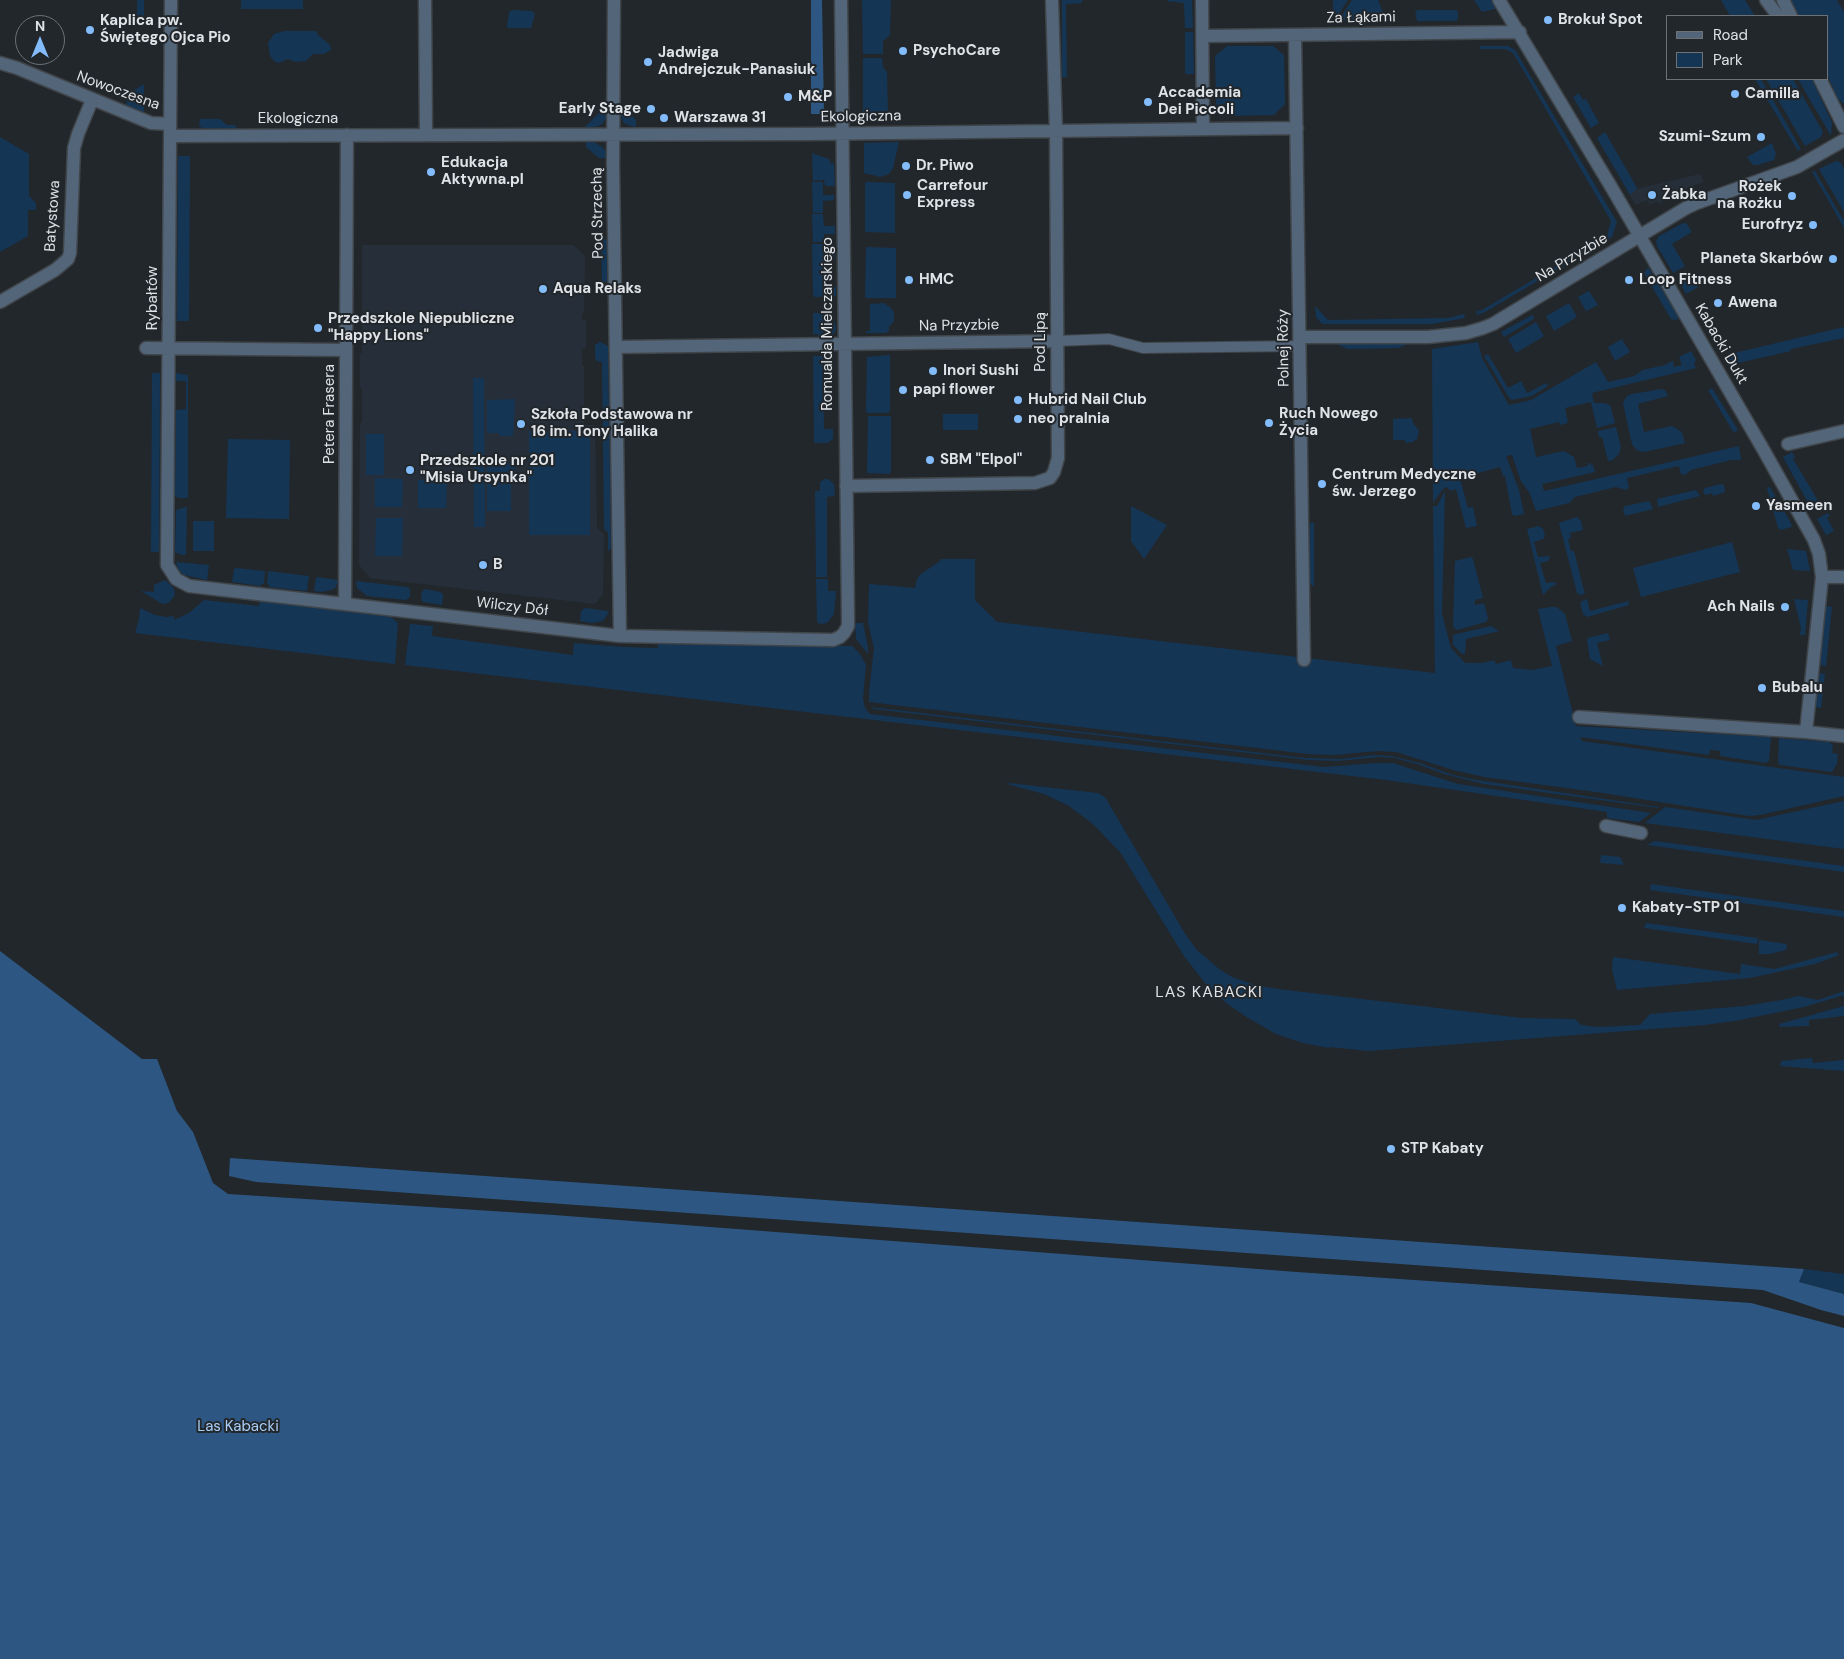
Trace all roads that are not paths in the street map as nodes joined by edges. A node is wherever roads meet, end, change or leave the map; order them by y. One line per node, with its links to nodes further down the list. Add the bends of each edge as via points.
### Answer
1 (171, 0): 21 (street, Rybałtów)
2 (426, 0): 23 (street)
3 (614, 0): 26 (street, Pod Strzechą)
4 (841, 0): 24 (street, Romualda Mielczarskiego)
5 (1052, 0): 22 (street, Pod Lipą)
6 (1202, 0): 14 (street)
7 (1499, 0): 12 (street, Kabacki Dukt)
8 (1766, 0): 10 (street)
9 (1784, 0): 11 (street)
10 (1777, 15)
11 (1791, 15)
12 (1520, 32): 13 (street, Za Łąkami); 28 (street, Kabacki Dukt)
13 (1295, 35): 14 (street, Za Łąkami); 19 (street, Polnej Róży)
14 (1203, 36): 20 (street)
15 (0, 63): 17 (street, Nowoczesna)
16 (1820, 80): 18 (street)
17 (92, 100): 21 (street, Nowoczesna); 29 (street, Batystowa, via 74,148 68,259)
18 (1844, 127)
19 (1297, 128): 20 (street, Ekologiczna); 31 (street, Polnej Róży)
20 (1203, 129): 22 (street, Ekologiczna)
21 (170, 130): 25 (street, Ekologiczna); 35 (street, Rybałtów)
22 (1056, 130): 24 (street, Ekologiczna); 30 (street, Pod Lipą)
23 (426, 134): 25 (street, Ekologiczna); 26 (street, Ekologiczna)
24 (843, 134): 26 (street, Ekologiczna); 32 (street, Romualda Mielczarskiego)
25 (347, 135): 36 (street, Petera Frasera)
26 (613, 135): 33 (street, Pod Strzechą)
27 (1844, 140): 28 (street, Na Przyzbie, via 1791,169 1698,203)
28 (1640, 236): 31 (street, Na Przyzbie, via 1493,324 1466,333); 40 (street, Kabacki Dukt, via 1814,540)
29 (0, 302)
30 (1057, 341): 31 (street, Na Przyzbie, via 1109,339 1142,348); 32 (street, Na Przyzbie); 39 (street, Pod Lipą, via 1058,458 1050,478 1035,483)
31 (1300, 341): 46 (street, Polnej Róży)
32 (845, 344): 33 (street, Na Przyzbie); 39 (street, Romualda Mielczarskiego)
33 (617, 347): 44 (street, Pod Strzechą)
34 (146, 348): 35 (street)
35 (168, 349): 36 (street); 42 (street, Rybałtów, via 167,565 176,579)
36 (346, 350): 43 (street, Petera Frasera)
37 (1844, 431): 38 (street)
38 (1788, 444)
39 (846, 486): 45 (street, Romualda Mielczarskiego, via 848,626 840,637)
40 (1822, 577): 41 (street); 48 (street, Kabacki Dukt)
41 (1844, 577)
42 (189, 586): 43 (street, Wilczy Dół)
43 (345, 604): 44 (street, Wilczy Dół)
44 (620, 636): 45 (street, Wilczy Dół)
45 (833, 640)
46 (1304, 660)
47 (1580, 718): 48 (street)
48 (1806, 732): 49 (street)
49 (1844, 736)
50 (1606, 826): 51 (street)
51 (1641, 833)

